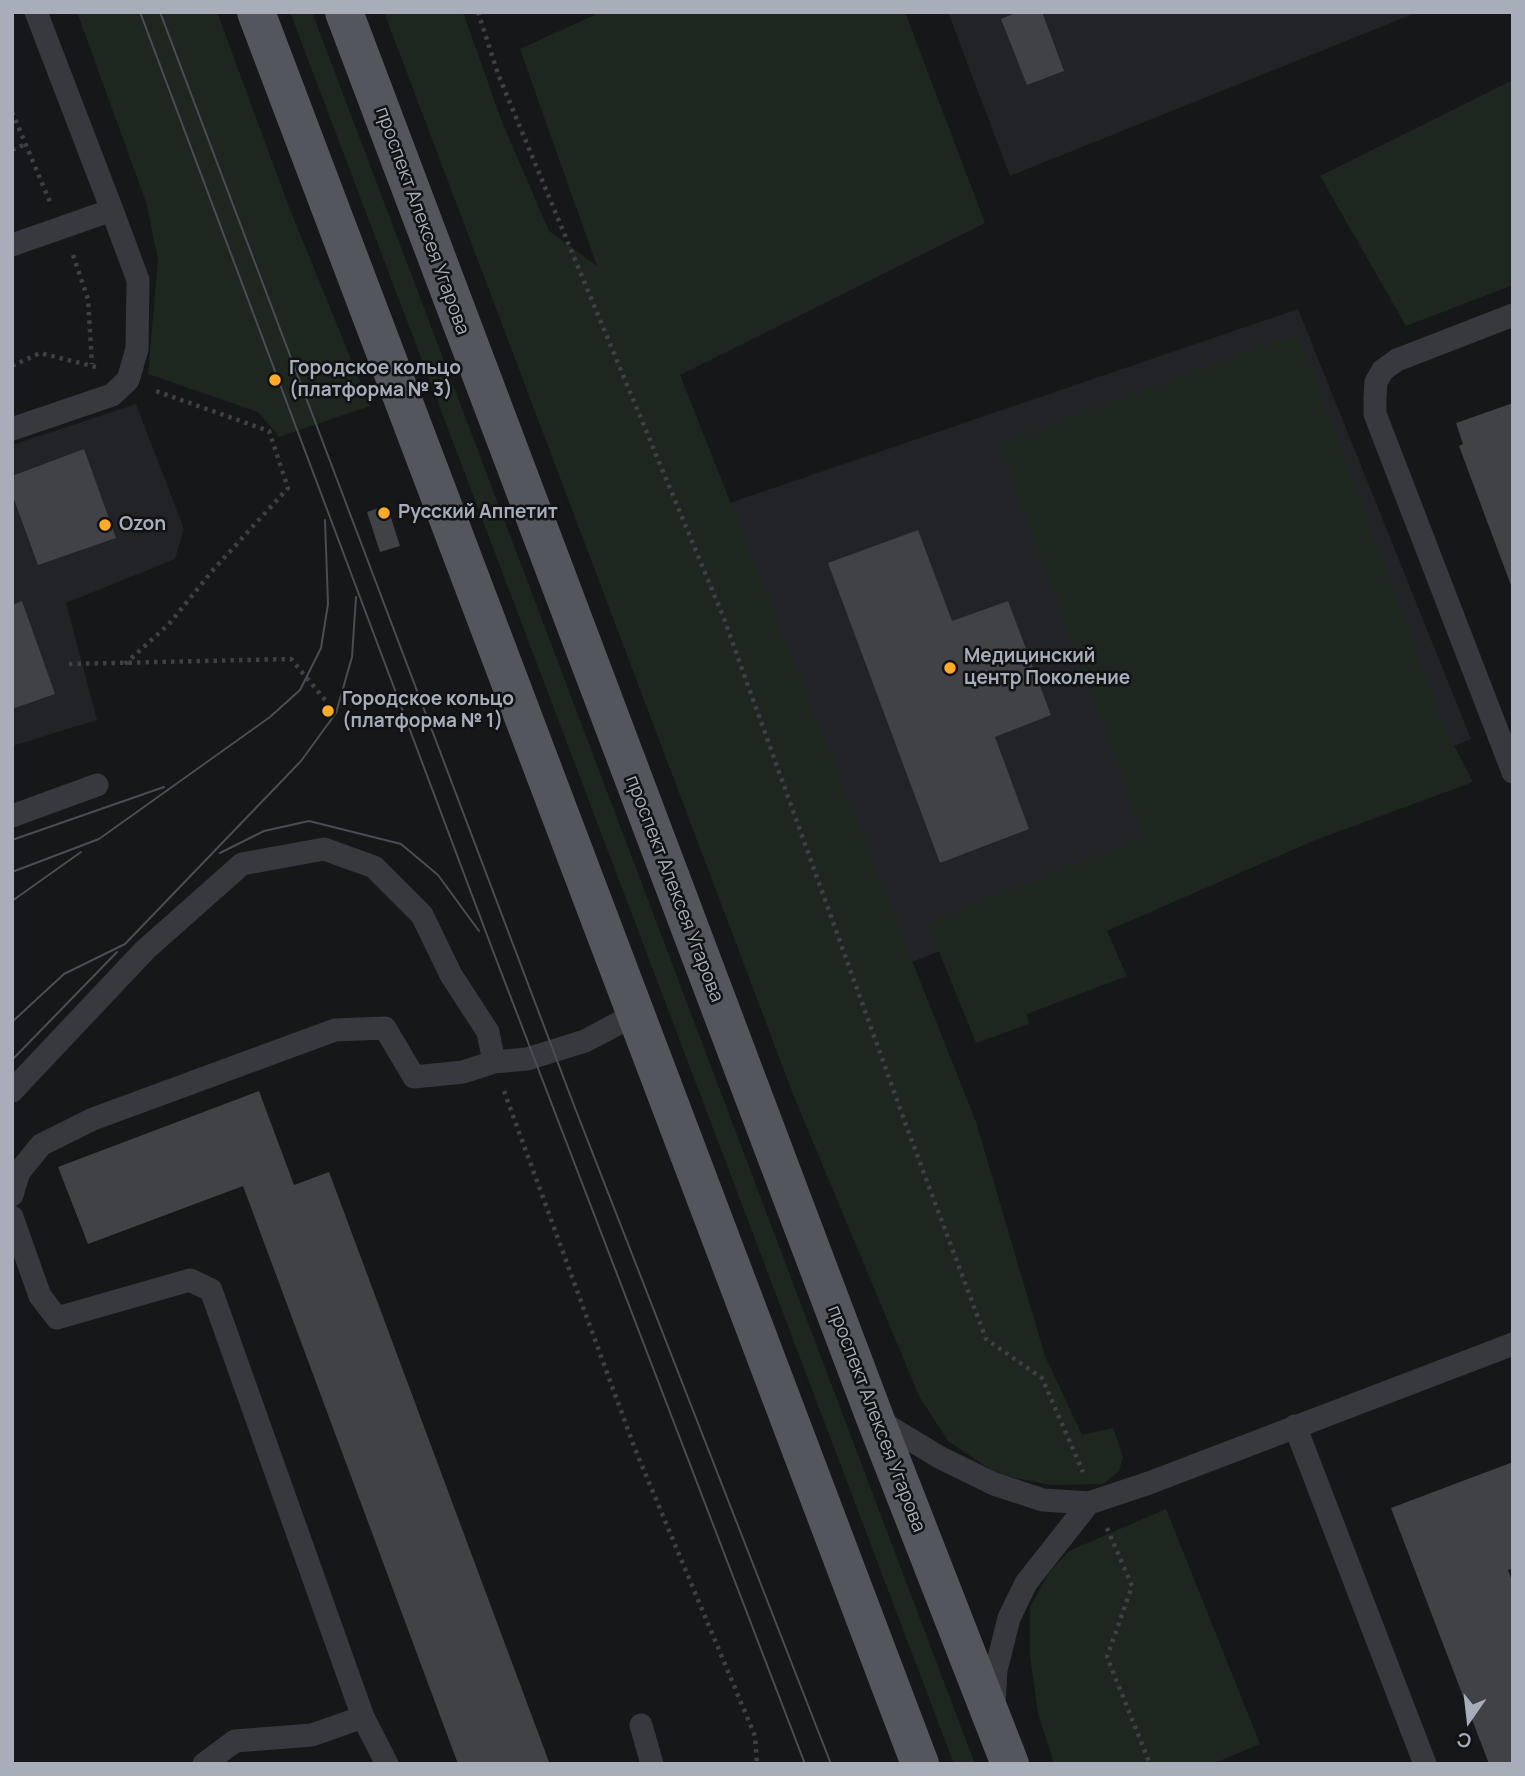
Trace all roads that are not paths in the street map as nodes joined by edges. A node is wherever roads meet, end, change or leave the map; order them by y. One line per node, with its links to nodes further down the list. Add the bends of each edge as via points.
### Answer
1 (36, 12): 4 (lane)
2 (256, 12): 11 (main road)
3 (344, 12): 17 (main road, проспект Алексея Угарова)
4 (112, 210): 5 (lane); 7 (lane, via 138,280 137,349 128,380 112,395)
5 (12, 245)
6 (1513, 315): 8 (lane, via 1397,360 1383,370 1375,397 1375,414)
7 (12, 429)
8 (1513, 772)
9 (97, 785): 10 (lane)
10 (12, 816)
11 (636, 1014): 12 (lane, via 585,1041 527,1059); 26 (main road)
12 (494, 1062): 13 (lane, via 488,1032 451,975 422,915 374,867 324,849 243,864 145,950); 14 (lane, via 415,1084 385,1028 335,1030 93,1119 41,1145 19,1172)
13 (12, 1091)
14 (12, 1195)
15 (12, 1217): 20 (lane, via 40,1296 57,1318 190,1280 211,1290)
16 (1513, 1344): 18 (lane)
17 (874, 1418): 19 (lane, via 995,1484 1043,1500); 21 (main road, проспект Алексея Угарова)
18 (1295, 1426): 19 (lane); 28 (lane)
19 (1092, 1502): 21 (lane, via 1026,1583 1009,1618 996,1670)
20 (363, 1717): 23 (lane, via 312,1735 235,1741); 24 (lane)
21 (993, 1721): 27 (main road, проспект Алексея Угарова)
22 (641, 1725): 25 (lane)
23 (204, 1764)
24 (387, 1764)
25 (652, 1764)
26 (920, 1764)
27 (1010, 1764)
28 (1425, 1764)

